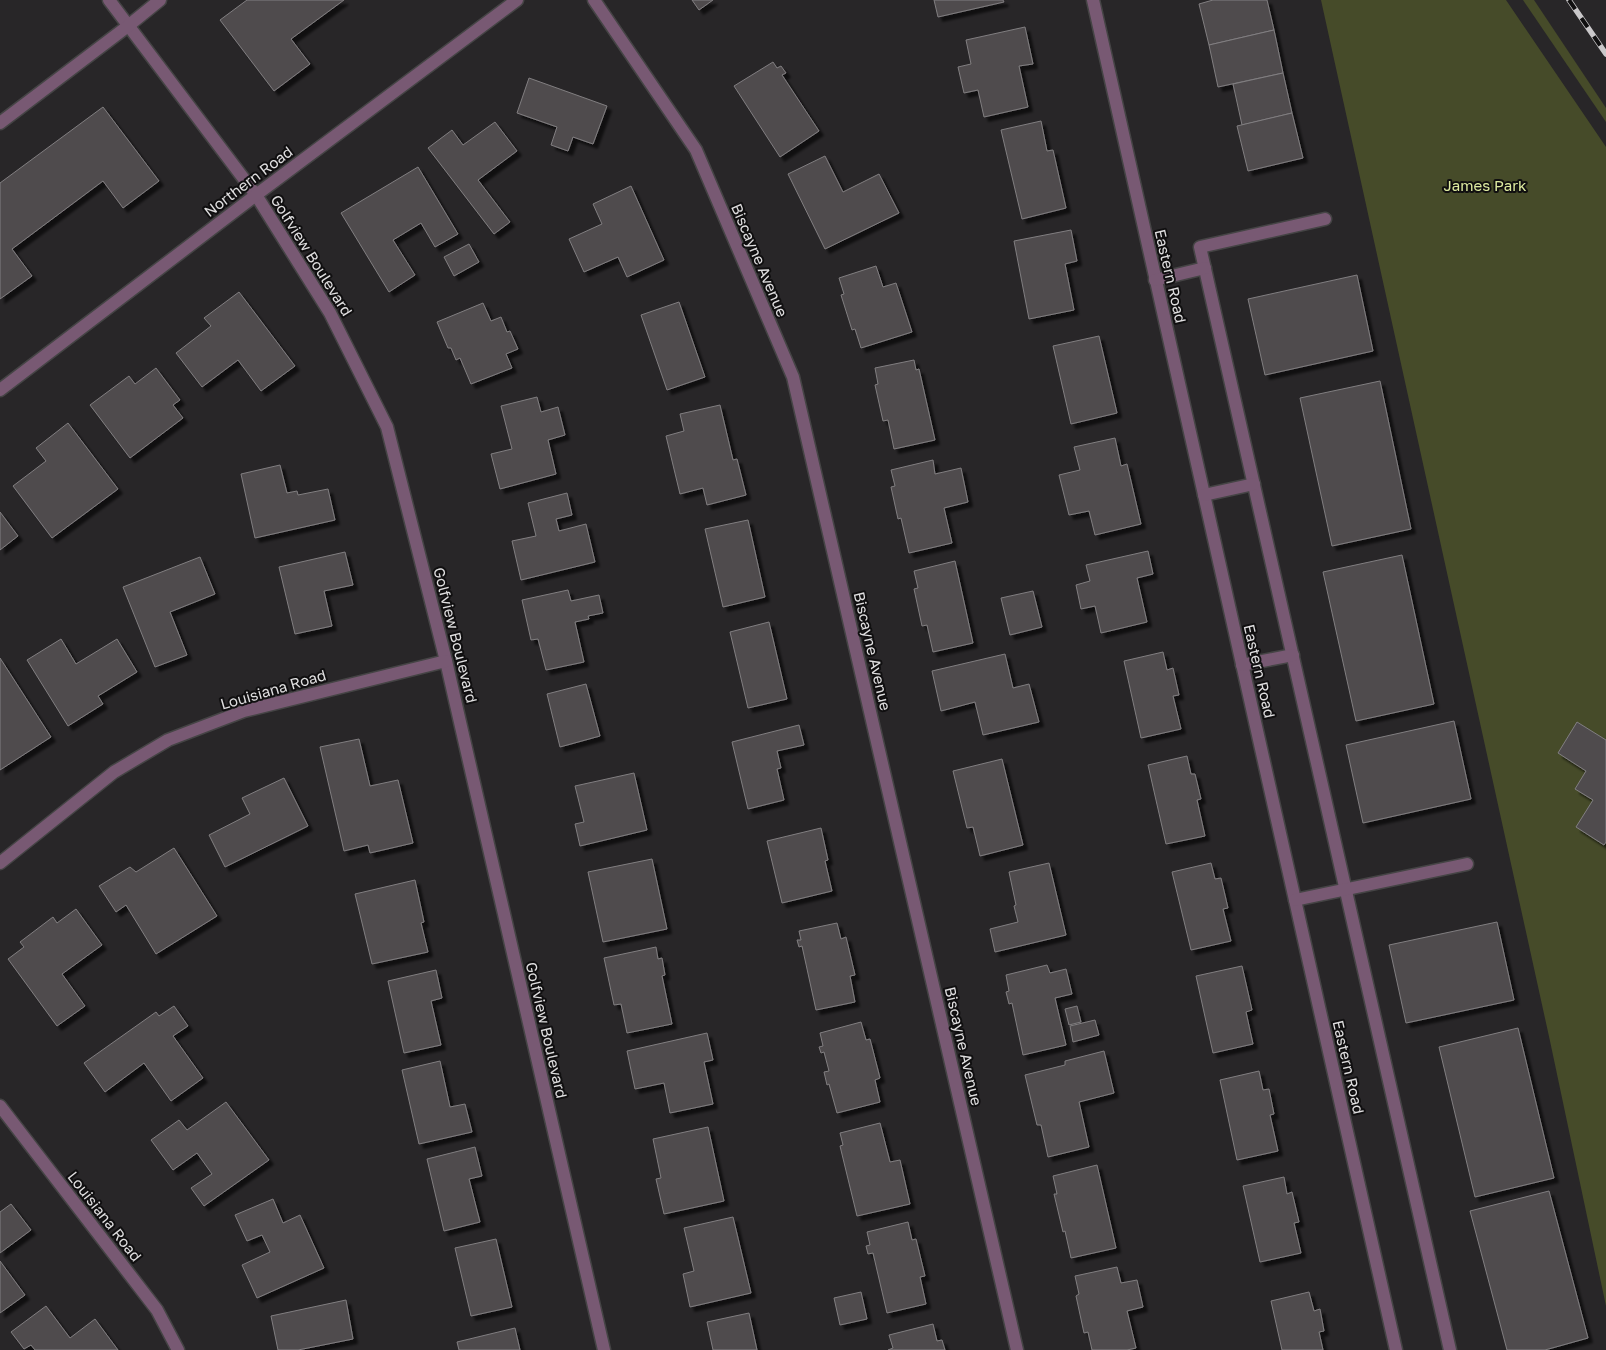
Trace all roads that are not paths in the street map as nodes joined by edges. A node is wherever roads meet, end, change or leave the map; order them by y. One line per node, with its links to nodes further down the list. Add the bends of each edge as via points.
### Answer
1 (109, 0): 6 (street, Golfview Boulevard)
2 (160, 0): 6 (street)
3 (517, 0): 8 (street, Northern Road)
4 (594, 0): 25 (street, Biscayne Avenue, via 696,150 793,377)
5 (1093, 0): 11 (street, Eastern Road)
6 (128, 26): 7 (street); 8 (street, Golfview Boulevard)
7 (0, 123)
8 (256, 195): 12 (street, Northern Road); 16 (street, Golfview Boulevard, via 330,313 387,427)
9 (1325, 219): 10 (street, via 1200,247)
10 (1205, 268): 11 (street); 13 (street)
11 (1155, 280): 14 (street, Eastern Road)
12 (0, 390)
13 (1254, 484): 14 (street); 15 (street)
14 (1204, 495): 17 (street, Eastern Road)
15 (1293, 654): 17 (street); 20 (street)
16 (446, 661): 18 (street, Louisiana Road, via 244,711 168,740 114,772); 24 (street, Golfview Boulevard)
17 (1242, 665): 21 (street, Eastern Road)
18 (0, 863)
19 (1468, 864): 20 (street)
20 (1346, 889): 21 (street); 27 (street)
21 (1295, 900): 26 (street, Eastern Road)
22 (0, 1106): 23 (street, Louisiana Road, via 157,1310)
23 (178, 1350)
24 (604, 1350)
25 (1017, 1350)
26 (1396, 1350)
27 (1450, 1350)

